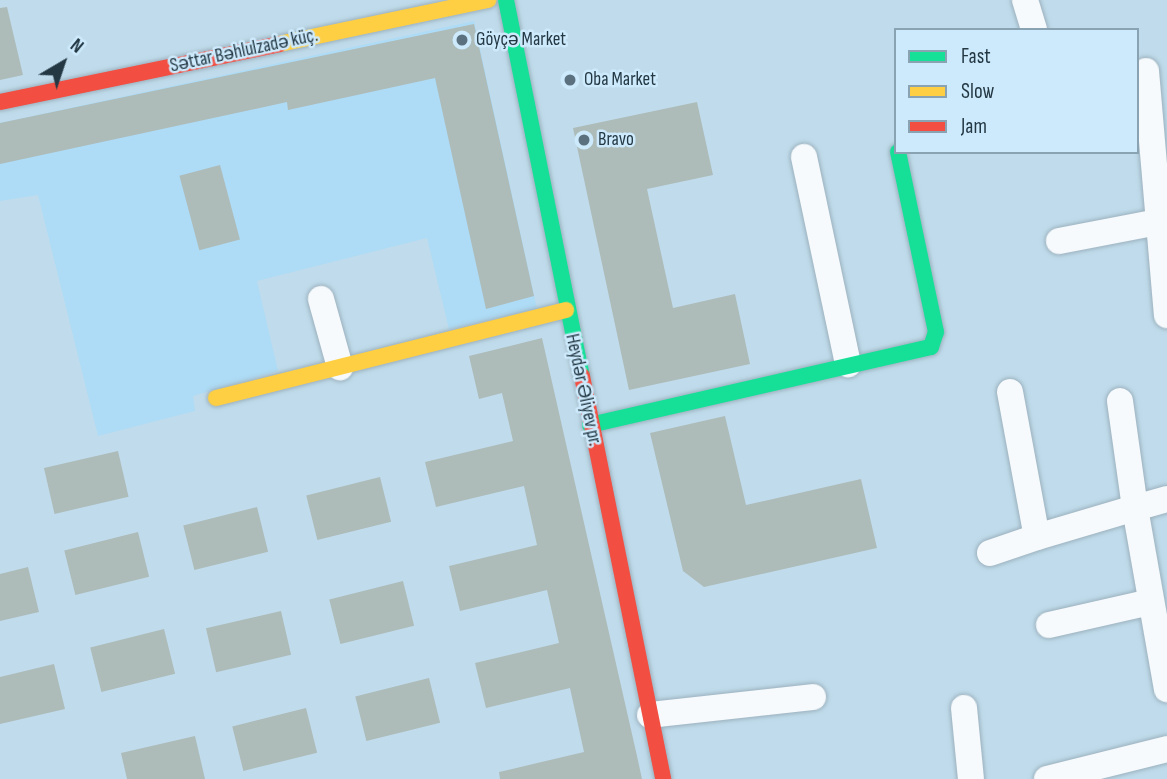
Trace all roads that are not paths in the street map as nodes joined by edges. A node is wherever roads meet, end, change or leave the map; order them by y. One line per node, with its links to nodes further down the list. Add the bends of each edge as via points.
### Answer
1 (488, 0): 4 (street, Səttar Bəhlulzadə küç.)
2 (506, 0): 13 (street, Heydər Əliyev pr.)
3 (1026, 0): 5 (street)
4 (398, 10): 7 (street, Səttar Bəhlulzadə küç.)
5 (1033, 28)
6 (1150, 71): 10 (street)
7 (0, 102)
8 (899, 154): 15 (street, via 936,341 932,347)
9 (804, 157): 15 (street)
10 (1158, 222): 11 (street); 14 (street)
11 (1059, 241)
12 (321, 299): 16 (street)
13 (566, 310): 16 (street); 20 (street, Heydər Əliyev pr.)
14 (1167, 315)
15 (848, 364): 20 (street)
16 (340, 367): 18 (street)
17 (1010, 391): 23 (street)
18 (216, 398)
19 (1121, 401): 22 (street)
20 (590, 425): 30 (street, Heydər Əliyev pr.)
21 (1167, 499): 22 (street)
22 (1135, 508): 23 (street); 25 (street)
23 (1037, 537): 24 (street)
24 (990, 553)
25 (1150, 602): 26 (street); 27 (street)
26 (1049, 625)
27 (1167, 689)
28 (813, 697): 30 (street)
29 (964, 708): 34 (street)
30 (650, 715): 33 (street, Heydər Əliyev pr.)
31 (1167, 749): 32 (street)
32 (1075, 776): 35 (street)
33 (663, 779)
34 (971, 779)
35 (1047, 779)

